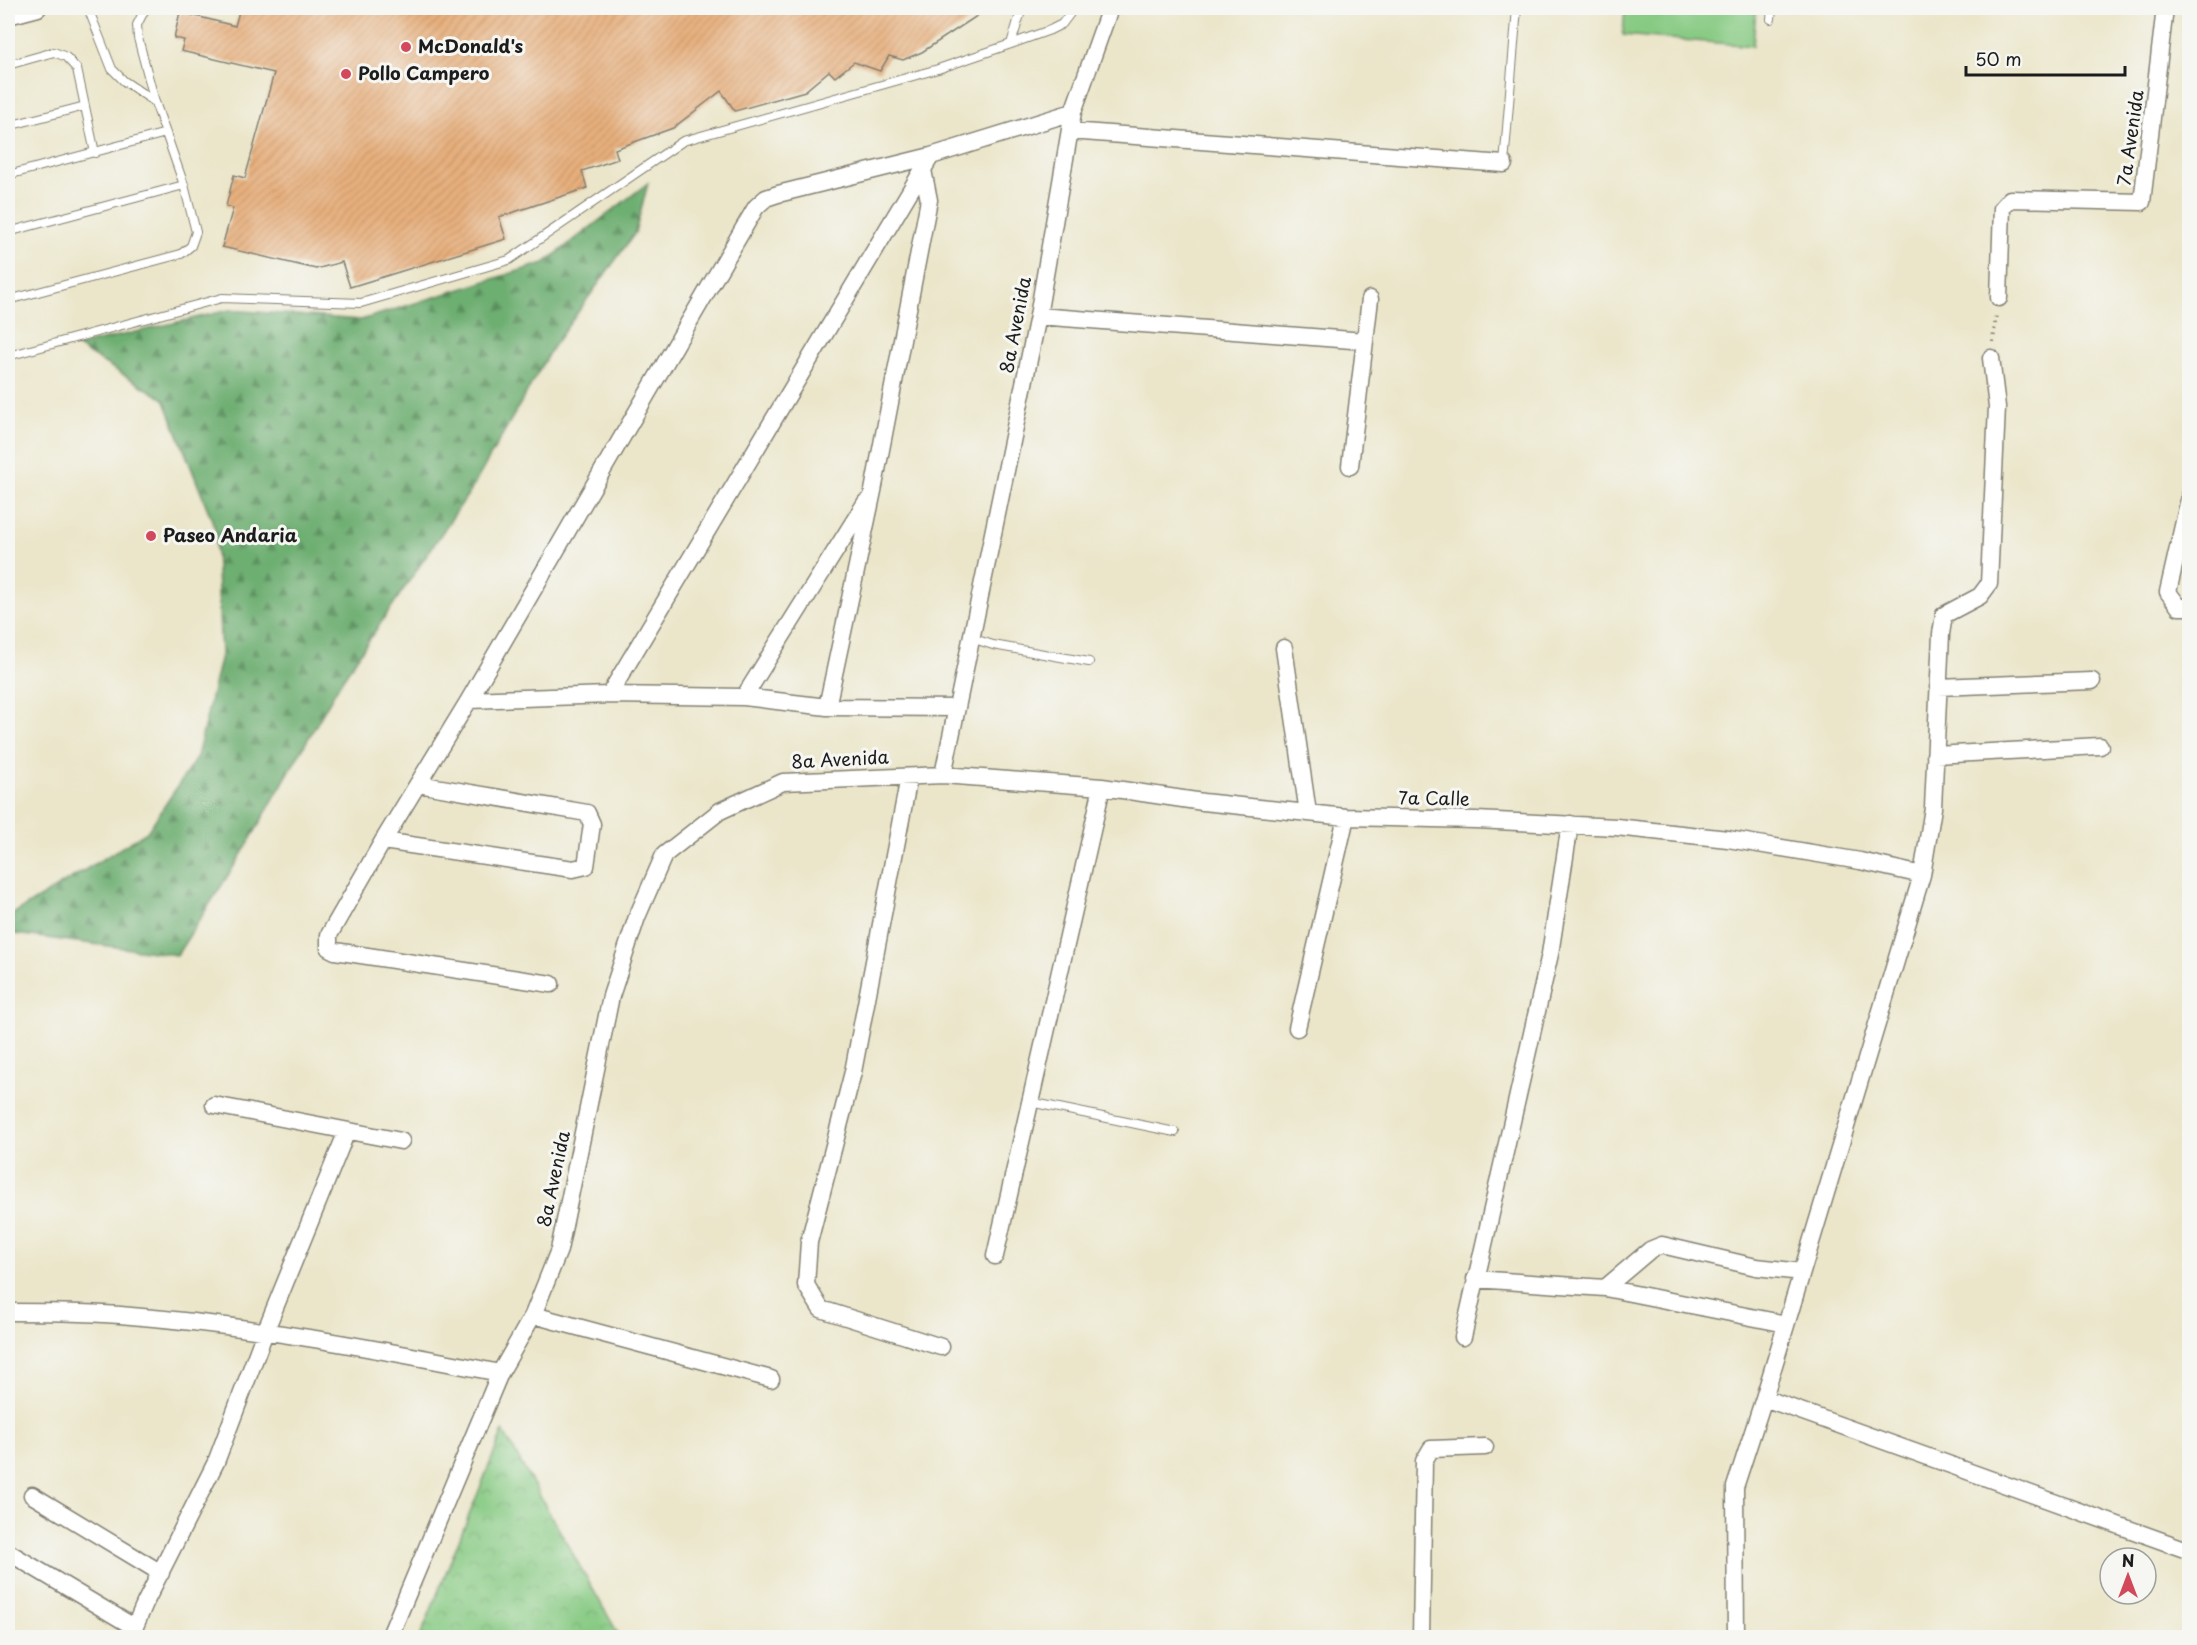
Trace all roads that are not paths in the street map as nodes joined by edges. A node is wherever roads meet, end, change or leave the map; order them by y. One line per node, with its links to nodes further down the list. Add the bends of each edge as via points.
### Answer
1 (38, 8): 10 (street)
2 (88, 8): 14 (lane, via 112,69)
3 (148, 8): 14 (lane, via 137,25)
4 (1022, 8): 12 (lane)
5 (1073, 8): 12 (lane, via 1062,24)
6 (1110, 8): 16 (street, 8a Avenida)
7 (1517, 8): 22 (lane)
8 (1772, 8): 11 (lane)
9 (2165, 8): 26 (street, 7a Avenida, via 2142,202 2010,199 2002,208)
10 (8, 16)
11 (1771, 19)
12 (1011, 44): 31 (lane, via 938,69 683,141 509,260 361,303 222,298)
13 (8, 65): 15 (lane, via 54,52 66,57 77,69)
14 (155, 102): 19 (lane)
15 (85, 106): 17 (lane); 20 (lane)
16 (1073, 112): 18 (street, 8a Avenida); 21 (street)
17 (8, 126)
18 (1070, 131): 22 (street); 29 (street, 8a Avenida)
19 (166, 133): 20 (lane); 24 (lane)
20 (94, 153): 23 (lane)
21 (927, 163): 34 (street, via 929,200); 44 (street); 46 (street, via 778,194 756,207)
22 (1504, 164)
23 (8, 175)
24 (184, 185): 25 (lane); 28 (lane, via 196,232 181,254)
25 (8, 232)
26 (1999, 298)
27 (1370, 299): 30 (street)
28 (8, 300)
29 (1038, 316): 30 (street); 39 (street, 8a Avenida)
30 (1365, 341): 33 (street)
31 (8, 356)
32 (1991, 358): 43 (street, via 1997,407 1989,584 1980,596 1944,615)
33 (1350, 466)
34 (873, 491): 36 (street); 37 (street)
35 (2188, 506): 38 (street, via 2168,592 2179,607)
36 (832, 556): 37 (street); 45 (street)
37 (857, 564): 47 (street)
38 (2190, 607)
39 (971, 638): 41 (lane); 48 (street, 8a Avenida)
40 (1284, 648): 55 (street)
41 (1089, 662)
42 (2092, 681): 43 (street)
43 (1938, 687): 50 (street)
44 (609, 695): 45 (street); 46 (street)
45 (744, 697): 47 (street)
46 (469, 700): 53 (street)
47 (827, 707): 48 (street)
48 (957, 708): 51 (street, 8a Avenida)
49 (2100, 746): 50 (street)
50 (1935, 754): 59 (street, via 1933,808)
51 (943, 775): 52 (street, 8a Avenida); 54 (street, 7a Calle)
52 (909, 777): 72 (street, 8a Avenida, via 783,782 720,811 664,855 637,916 611,996 559,1250); 76 (street, via 853,1072 809,1242 806,1285 821,1308)
53 (418, 784): 58 (street); 58 (street, via 587,813 592,824 586,866 573,869)
54 (1102, 787): 55 (street, 7a Calle); 62 (street)
55 (1308, 813): 56 (street, 7a Calle)
56 (1346, 817): 57 (street, 7a Calle); 61 (street)
57 (1570, 824): 59 (street, 7a Calle, via 1728,839); 69 (street, via 1550,954)
58 (382, 841): 60 (street, via 329,934 329,948)
59 (1922, 875): 68 (street)
60 (550, 984)
61 (1297, 1028)
62 (1030, 1102): 65 (lane); 67 (street)
63 (214, 1105): 64 (street)
64 (347, 1131): 66 (street); 74 (street)
65 (1175, 1132)
66 (401, 1141)
67 (995, 1256)
68 (1802, 1272): 70 (street, via 1756,1267 1662,1245 1650,1250); 73 (street)
69 (1475, 1279): 70 (street); 75 (street)
70 (1605, 1288): 73 (street)
71 (8, 1312): 74 (street, via 131,1316)
72 (533, 1314): 77 (street, 8a Avenida); 78 (street)
73 (1786, 1324): 79 (street)
74 (265, 1332): 77 (street); 84 (street, via 216,1462)
75 (1463, 1337)
76 (941, 1347)
77 (500, 1373): 86 (street, 8a Avenida)
78 (771, 1379)
79 (1764, 1398): 82 (street); 88 (street, via 1735,1487)
80 (1485, 1447): 87 (street, via 1431,1449 1424,1461)
81 (32, 1495): 84 (street)
82 (2190, 1551)
83 (8, 1552): 85 (street)
84 (161, 1573): 85 (street)
85 (132, 1632)
86 (389, 1638)
87 (1421, 1638)
88 (1736, 1638)

